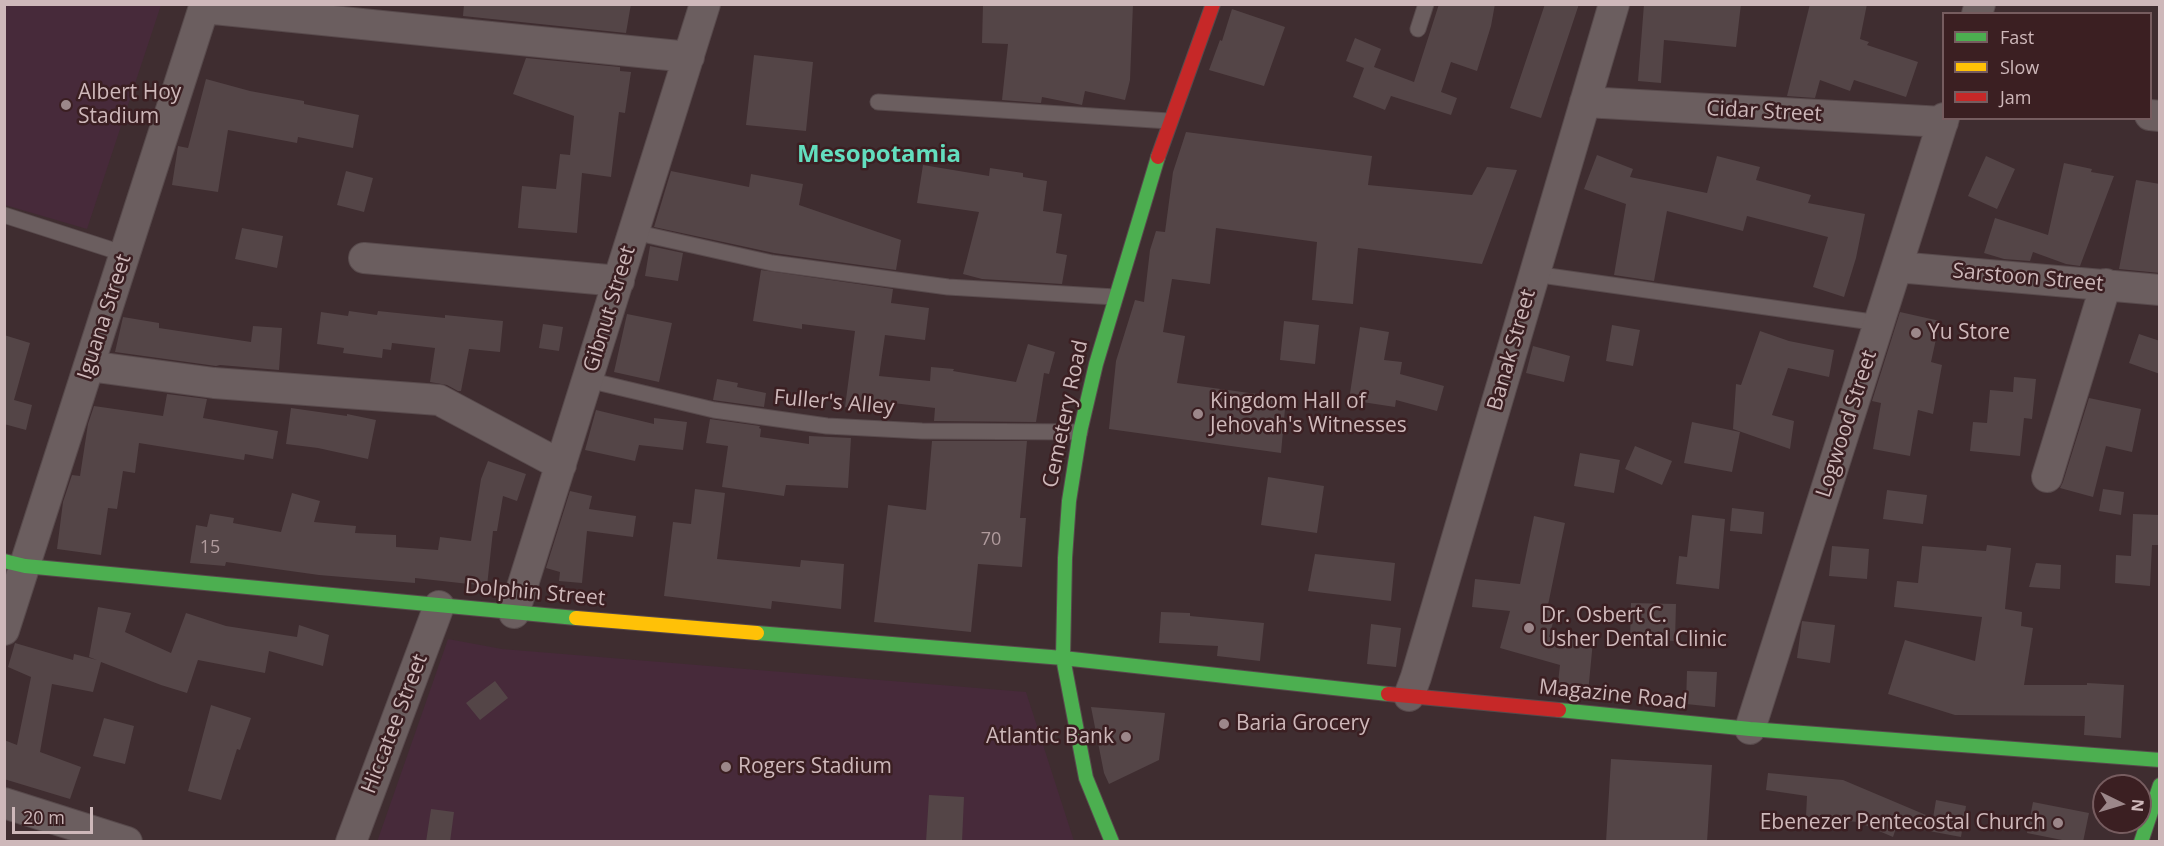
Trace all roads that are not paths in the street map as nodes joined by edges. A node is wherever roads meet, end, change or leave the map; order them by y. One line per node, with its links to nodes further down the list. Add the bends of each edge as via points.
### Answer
1 (705, 4): 7 (street, Gibnut Street)
2 (1213, 4): 12 (street, Cemetery Road)
3 (1426, 4): 6 (lane)
4 (1614, 4): 9 (street, Banak Street)
5 (204, 6): 7 (street); 15 (street, Iguana Street)
6 (1418, 29)
7 (689, 57): 14 (street, Gibnut Street)
8 (878, 102): 12 (lane)
9 (1585, 102): 10 (street, Cidar Street); 18 (street, Banak Street)
10 (1942, 120)
11 (1943, 120): 17 (street, Logwood Street)
12 (1169, 121): 22 (street, Cemetery Road)
13 (4, 215): 15 (lane)
14 (634, 232): 19 (street, Gibnut Street); 22 (lane, via 772,263 925,284)
15 (125, 254): 24 (street, Iguana Street)
16 (364, 258): 19 (street)
17 (1897, 267): 20 (street, Sarstoon Street); 23 (street, Logwood Street)
18 (1534, 274): 23 (lane); 34 (street, Banak Street)
19 (619, 281): 25 (street, Gibnut Street)
20 (2106, 284): 21 (street, Sarstoon Street); 28 (street)
21 (2160, 290)
22 (1115, 297): 26 (street, Cemetery Road)
23 (1879, 323): 35 (street, Logwood Street)
24 (89, 366): 27 (street, via 214,383 439,400); 29 (street, Iguana Street)
25 (588, 380): 26 (lane, Fuller's Alley, via 714,410 826,426); 27 (street, Gibnut Street)
26 (1080, 432): 33 (street, Cemetery Road, via 1069,501)
27 (561, 465): 31 (street, Gibnut Street)
28 (2048, 477)
29 (15, 564): 30 (street, Dolphin Street); 32 (street, Iguana Street)
30 (439, 606): 31 (street, Dolphin Street); 40 (street, Hiccatee Street)
31 (514, 613): 33 (street, Dolphin Street)
32 (4, 630)
33 (1063, 658): 34 (street, Magazine Road); 41 (street, Cemetery Road, via 1086,778)
34 (1409, 696): 35 (street, Magazine Road)
35 (1750, 729): 36 (street, Magazine Road)
36 (2160, 760)
37 (2160, 785): 42 (street)
38 (4, 803): 39 (street)
39 (127, 842)
40 (351, 842)
41 (1112, 842)
42 (2141, 842)

